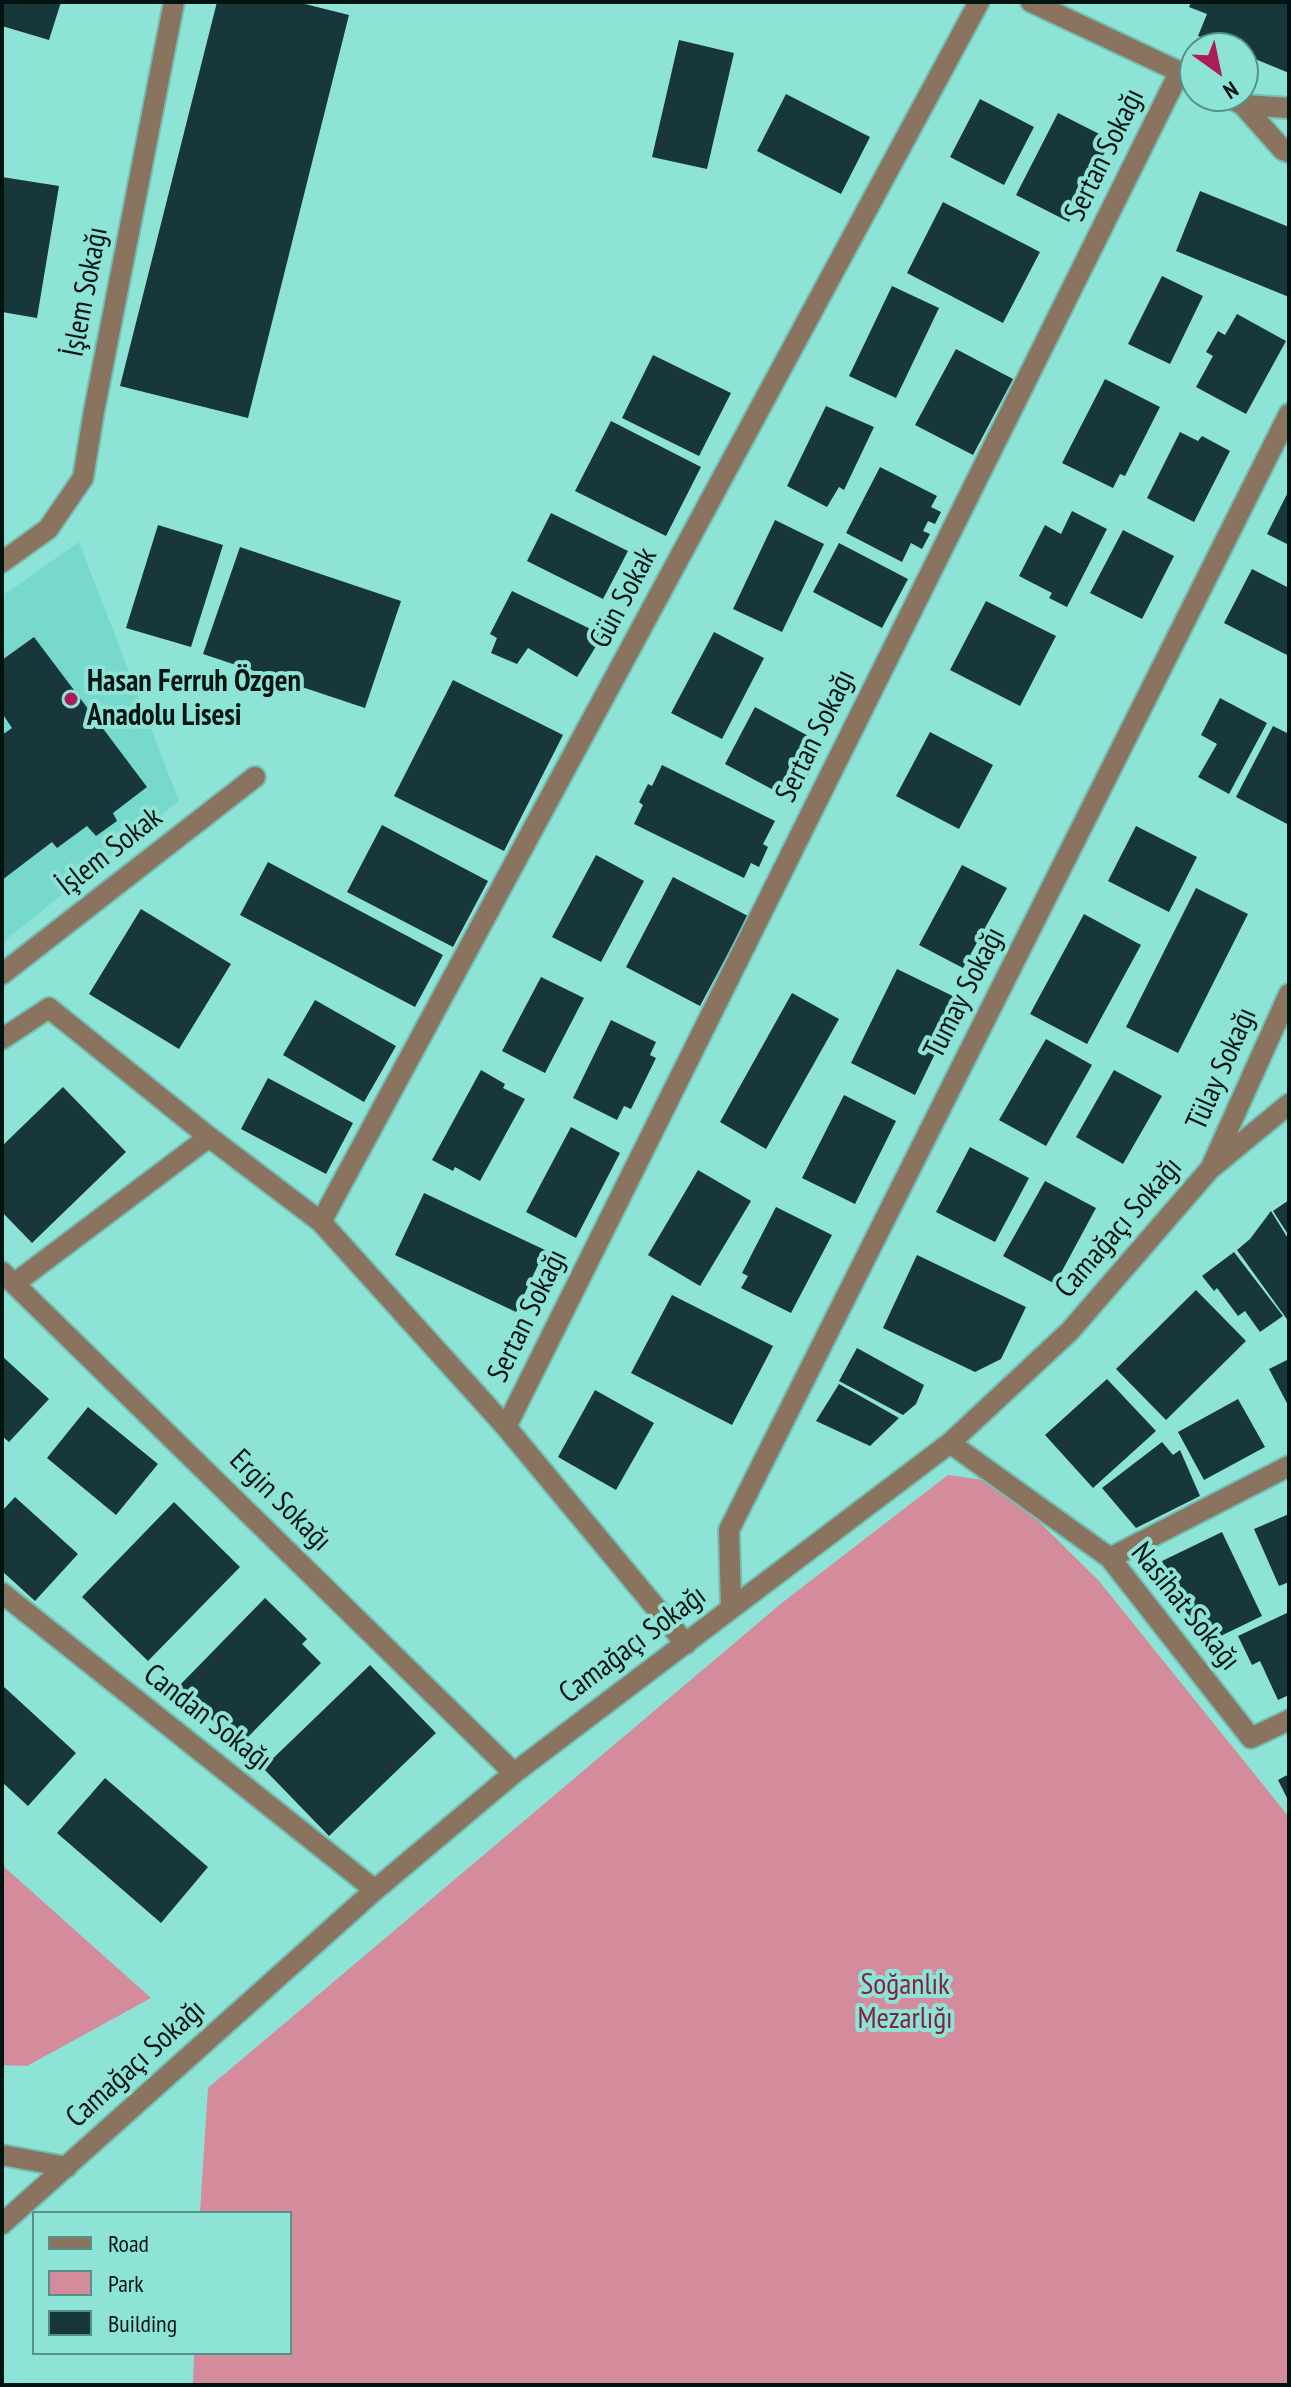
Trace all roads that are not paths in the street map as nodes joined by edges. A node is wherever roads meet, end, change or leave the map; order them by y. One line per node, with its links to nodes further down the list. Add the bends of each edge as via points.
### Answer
1 (174, 2): 11 (street, İşlem Sokağı, via 83,478 48,529)
2 (979, 2): 19 (street, Gün Sokak)
3 (1031, 2): 4 (street)
4 (1179, 71)
5 (1179, 91): 21 (street, Sertan Sokağı)
6 (1259, 104): 7 (street)
7 (1289, 108)
8 (1247, 112): 9 (street)
9 (1289, 152)
10 (1289, 414): 26 (street, Tumay Sokağı, via 729,1530)
11 (2, 562)
12 (255, 777): 13 (street, İşlem Sokak)
13 (2, 974)
14 (1289, 994): 18 (street, Tülay Sokağı)
15 (2, 1039): 17 (street, via 49,1008)
16 (1289, 1104): 18 (street, Camağaçı Sokağı)
17 (209, 1137): 19 (street); 20 (street)
18 (1210, 1169): 22 (street, Camağaçı Sokağı, via 1070,1331)
19 (321, 1222): 21 (street)
20 (9, 1278): 29 (street, Ergin Sokağı)
21 (506, 1427): 27 (street)
22 (950, 1443): 24 (street, Nasihat Sokağı); 26 (street, Camağaçı Sokağı)
23 (1289, 1466): 24 (street)
24 (1110, 1558): 28 (street, Nasihat Sokağı, via 1251,1738)
25 (2, 1593): 30 (street, Candan Sokağı)
26 (731, 1608): 27 (street, Camağaçı Sokağı)
27 (686, 1644): 29 (street, Camağaçı Sokağı)
28 (1289, 1720)
29 (514, 1773): 30 (street, Camağaçı Sokağı)
30 (375, 1890): 32 (street, Camağaçı Sokağı)
31 (2, 2155): 32 (street)
32 (67, 2167): 33 (street, Camağaçı Sokağı)
33 (2, 2224)

